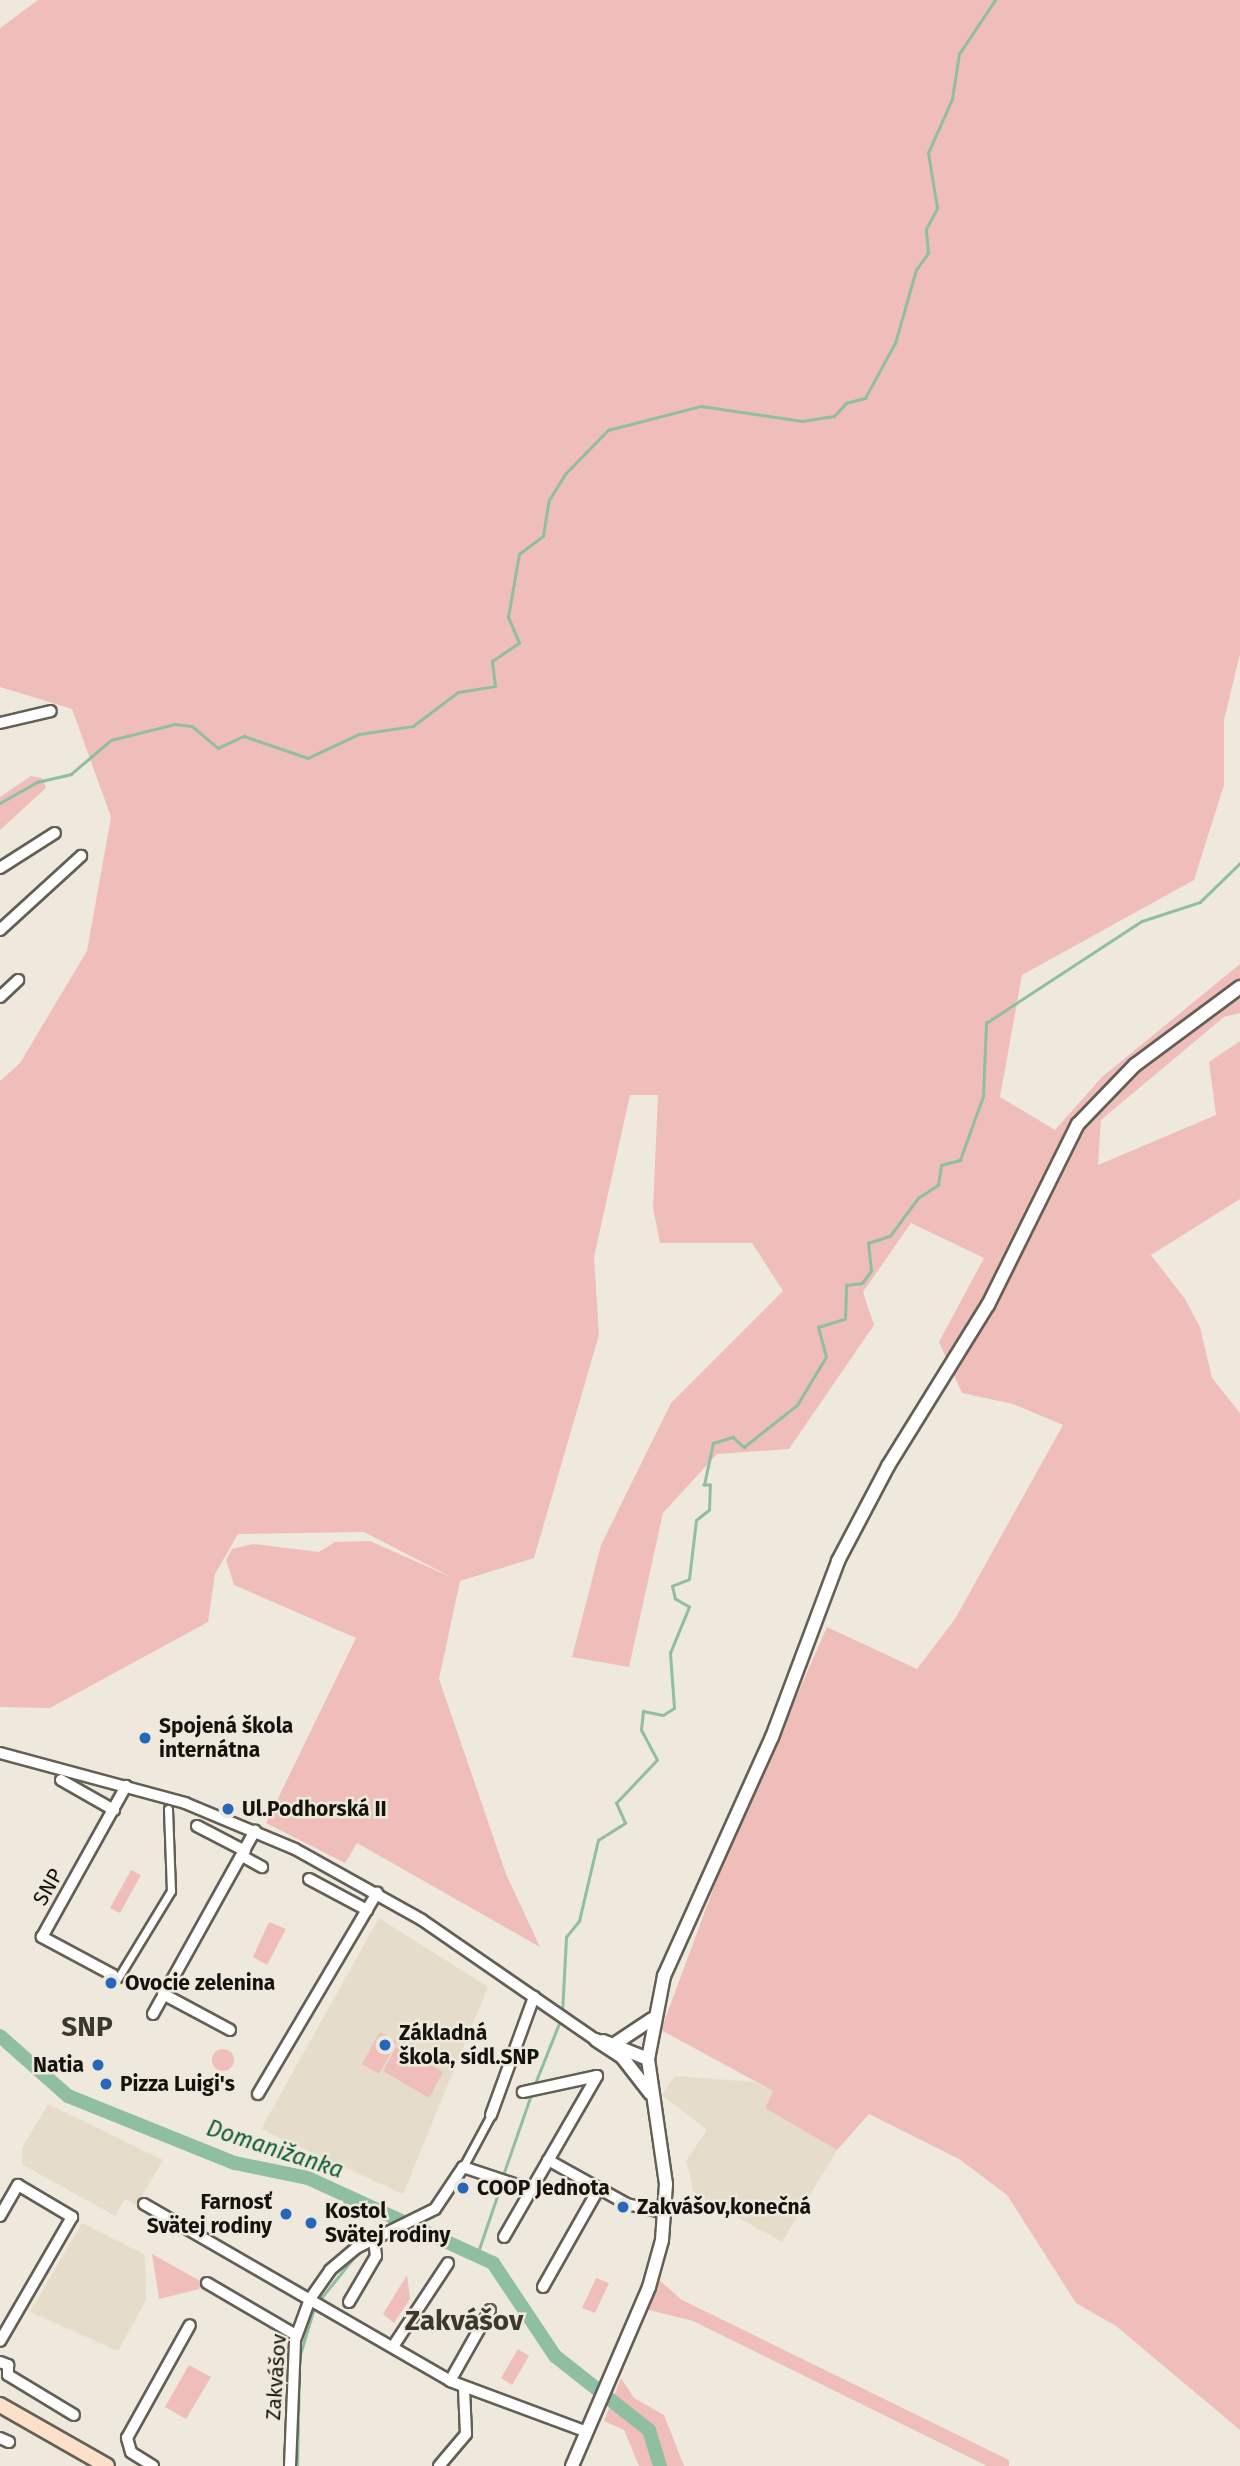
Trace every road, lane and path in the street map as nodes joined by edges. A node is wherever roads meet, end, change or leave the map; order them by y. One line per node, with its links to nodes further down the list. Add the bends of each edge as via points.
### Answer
1 (51, 711): 2 (street)
2 (0, 723)
3 (55, 832): 5 (street)
4 (81, 856): 6 (street)
5 (0, 868)
6 (0, 930)
7 (18, 979): 9 (street)
8 (1240, 987): 26 (street, via 1135,1065 1057,1155 988,1305 888,1466 838,1561 772,1737 664,1976)
9 (0, 997)
10 (0, 1753): 12 (street)
11 (61, 1780): 14 (street)
12 (126, 1786): 14 (street, SNP); 16 (street)
13 (168, 1808): 22 (street, via 171,1891)
14 (114, 1810): 22 (street, SNP, via 42,1937)
15 (197, 1826): 17 (street)
16 (255, 1831): 17 (street); 20 (street)
17 (243, 1854): 18 (street); 23 (street)
18 (261, 1867)
19 (309, 1880): 21 (street)
20 (377, 1893): 21 (street); 24 (street)
21 (367, 1910): 33 (street)
22 (115, 1976)
23 (163, 1994): 25 (street); 27 (street)
24 (534, 1997): 28 (street); 35 (street)
25 (153, 2014)
26 (652, 2018): 29 (street, via 633,2037); 31 (street)
27 (230, 2030)
28 (596, 2040): 29 (street); 30 (street)
29 (612, 2044): 31 (street)
30 (622, 2057): 31 (street); 34 (street)
31 (648, 2059): 34 (street)
32 (523, 2092): 36 (street, via 597,2076)
33 (258, 2094)
34 (654, 2098): 41 (street)
35 (491, 2115): 37 (street)
36 (548, 2160): 38 (street); 39 (street)
37 (463, 2167): 39 (street); 44 (street, Zakvášov, via 445,2201)
38 (599, 2188): 41 (street, via 627,2204); 47 (street)
39 (532, 2190): 43 (street)
40 (144, 2204): 48 (street)
41 (665, 2213): 60 (street, via 656,2266)
42 (0, 2216): 53 (street, via 19,2185 72,2217)
43 (504, 2237)
44 (374, 2239): 48 (street, Zakvášov, via 344,2257); 49 (street, via 376,2256)
45 (448, 2263): 54 (street)
46 (207, 2283): 52 (street)
47 (543, 2287)
48 (315, 2301): 52 (street, Zakvášov); 54 (street)
49 (349, 2302)
50 (490, 2310): 56 (street)
51 (190, 2325): 62 (street, via 127,2438 131,2452)
52 (296, 2334): 63 (street, Zakvášov)
53 (0, 2341)
54 (394, 2345): 56 (street)
55 (0, 2362): 59 (street, via 8,2365 8,2375)
56 (450, 2381): 57 (street)
57 (464, 2389): 60 (street, via 539,2409); 64 (street, via 466,2434)
58 (0, 2405): 61 (main road)
59 (74, 2415)
60 (587, 2432): 65 (street)
61 (107, 2466)
62 (153, 2466)
63 (290, 2466)
64 (439, 2466)
65 (572, 2466)

